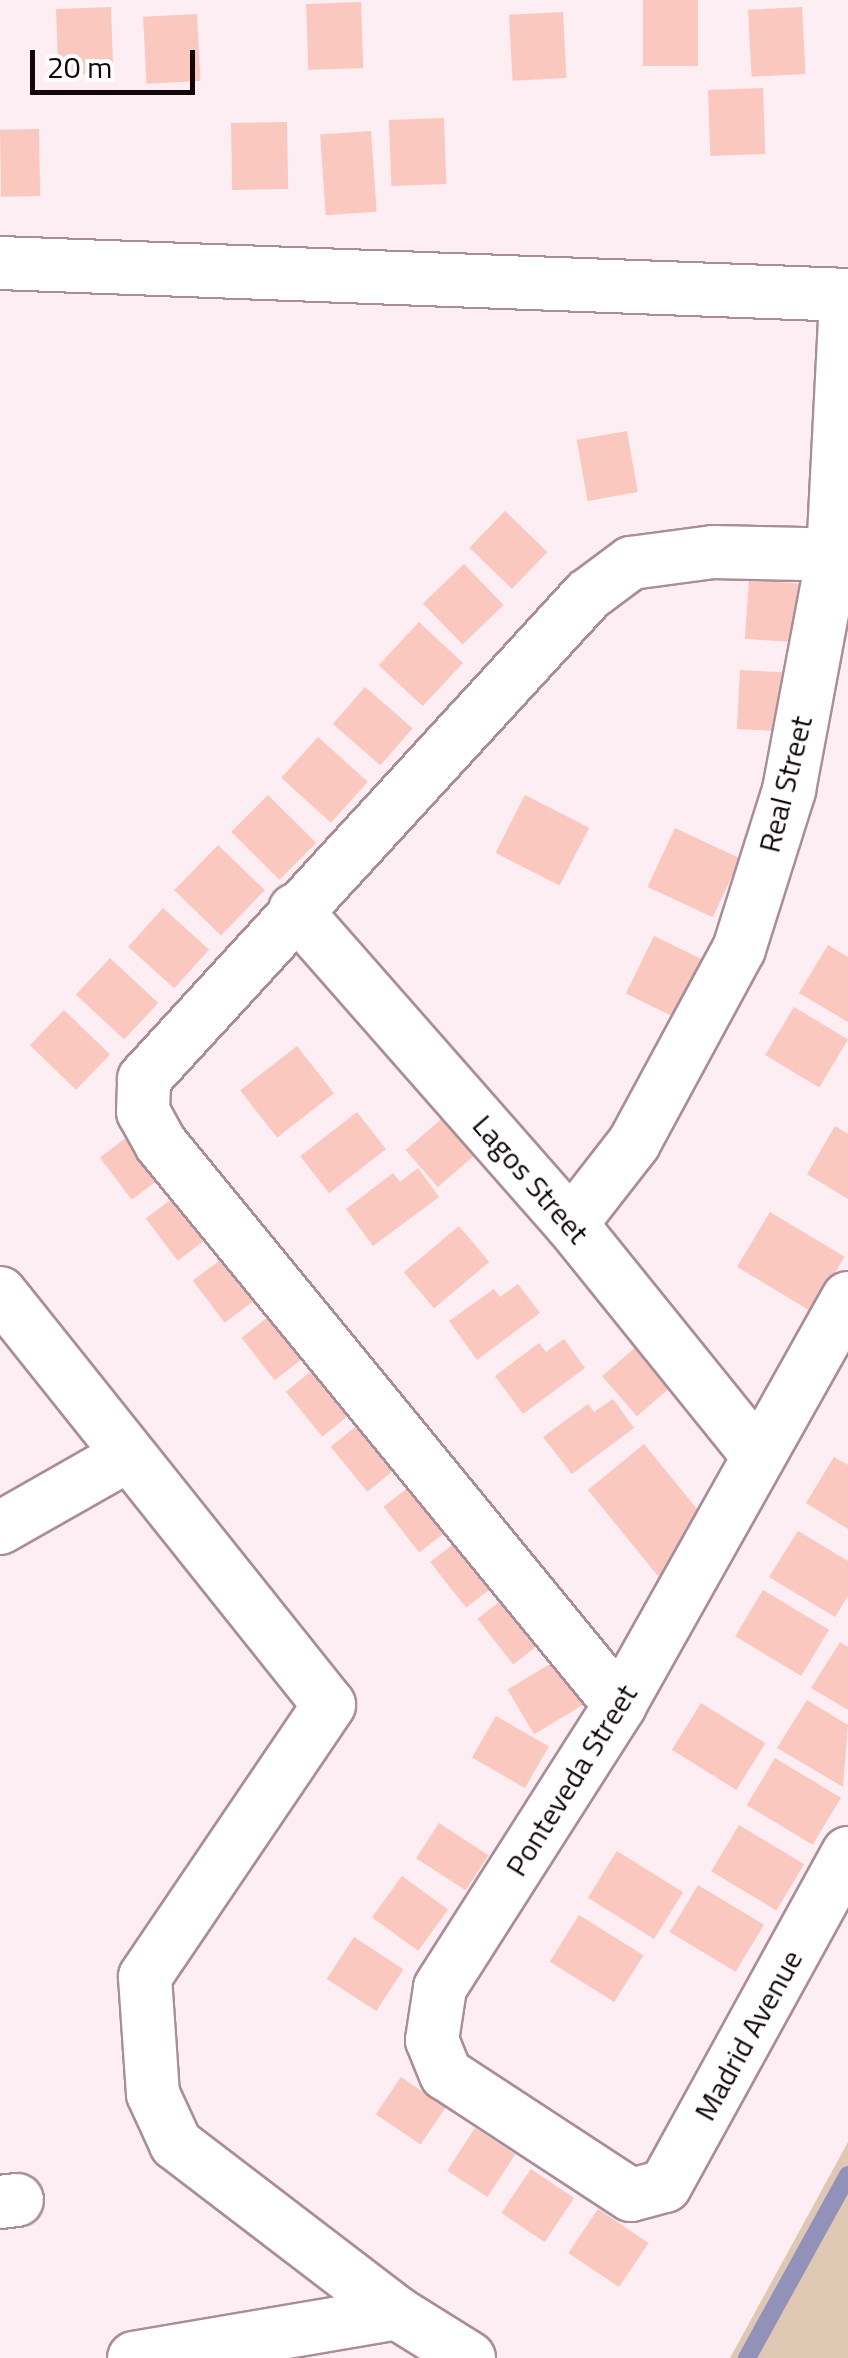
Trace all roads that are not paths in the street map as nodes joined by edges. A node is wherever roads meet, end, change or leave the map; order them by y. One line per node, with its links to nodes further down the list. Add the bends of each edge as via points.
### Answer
1 (0, 263): 2 (street)
2 (847, 295): 3 (street, Real Street)
3 (840, 555): 4 (street, via 713,552 631,563 588,596); 5 (street, Real Street, via 789,790 739,949 634,1143)
4 (295, 910): 5 (street, Lagos Street); 11 (street, via 144,1079 144,1112 161,1144)
5 (571, 1224): 9 (street, Lagos Street)
6 (0, 1292): 8 (street)
7 (848, 1298): 9 (street, Ponteveda Street)
8 (127, 1456): 10 (street); 14 (street, via 329,1705 144,1977 153,2094 176,2144)
9 (758, 1456): 11 (street, Ponteveda Street)
10 (0, 1528)
11 (620, 1705): 13 (street, Ponteveda Street, via 440,1988 432,2040 446,2074)
12 (848, 1853): 13 (street, Madrid Avenue, via 664,2186)
13 (631, 2195)
14 (397, 2313): 15 (street); 16 (street)
15 (134, 2358)
16 (469, 2358)

